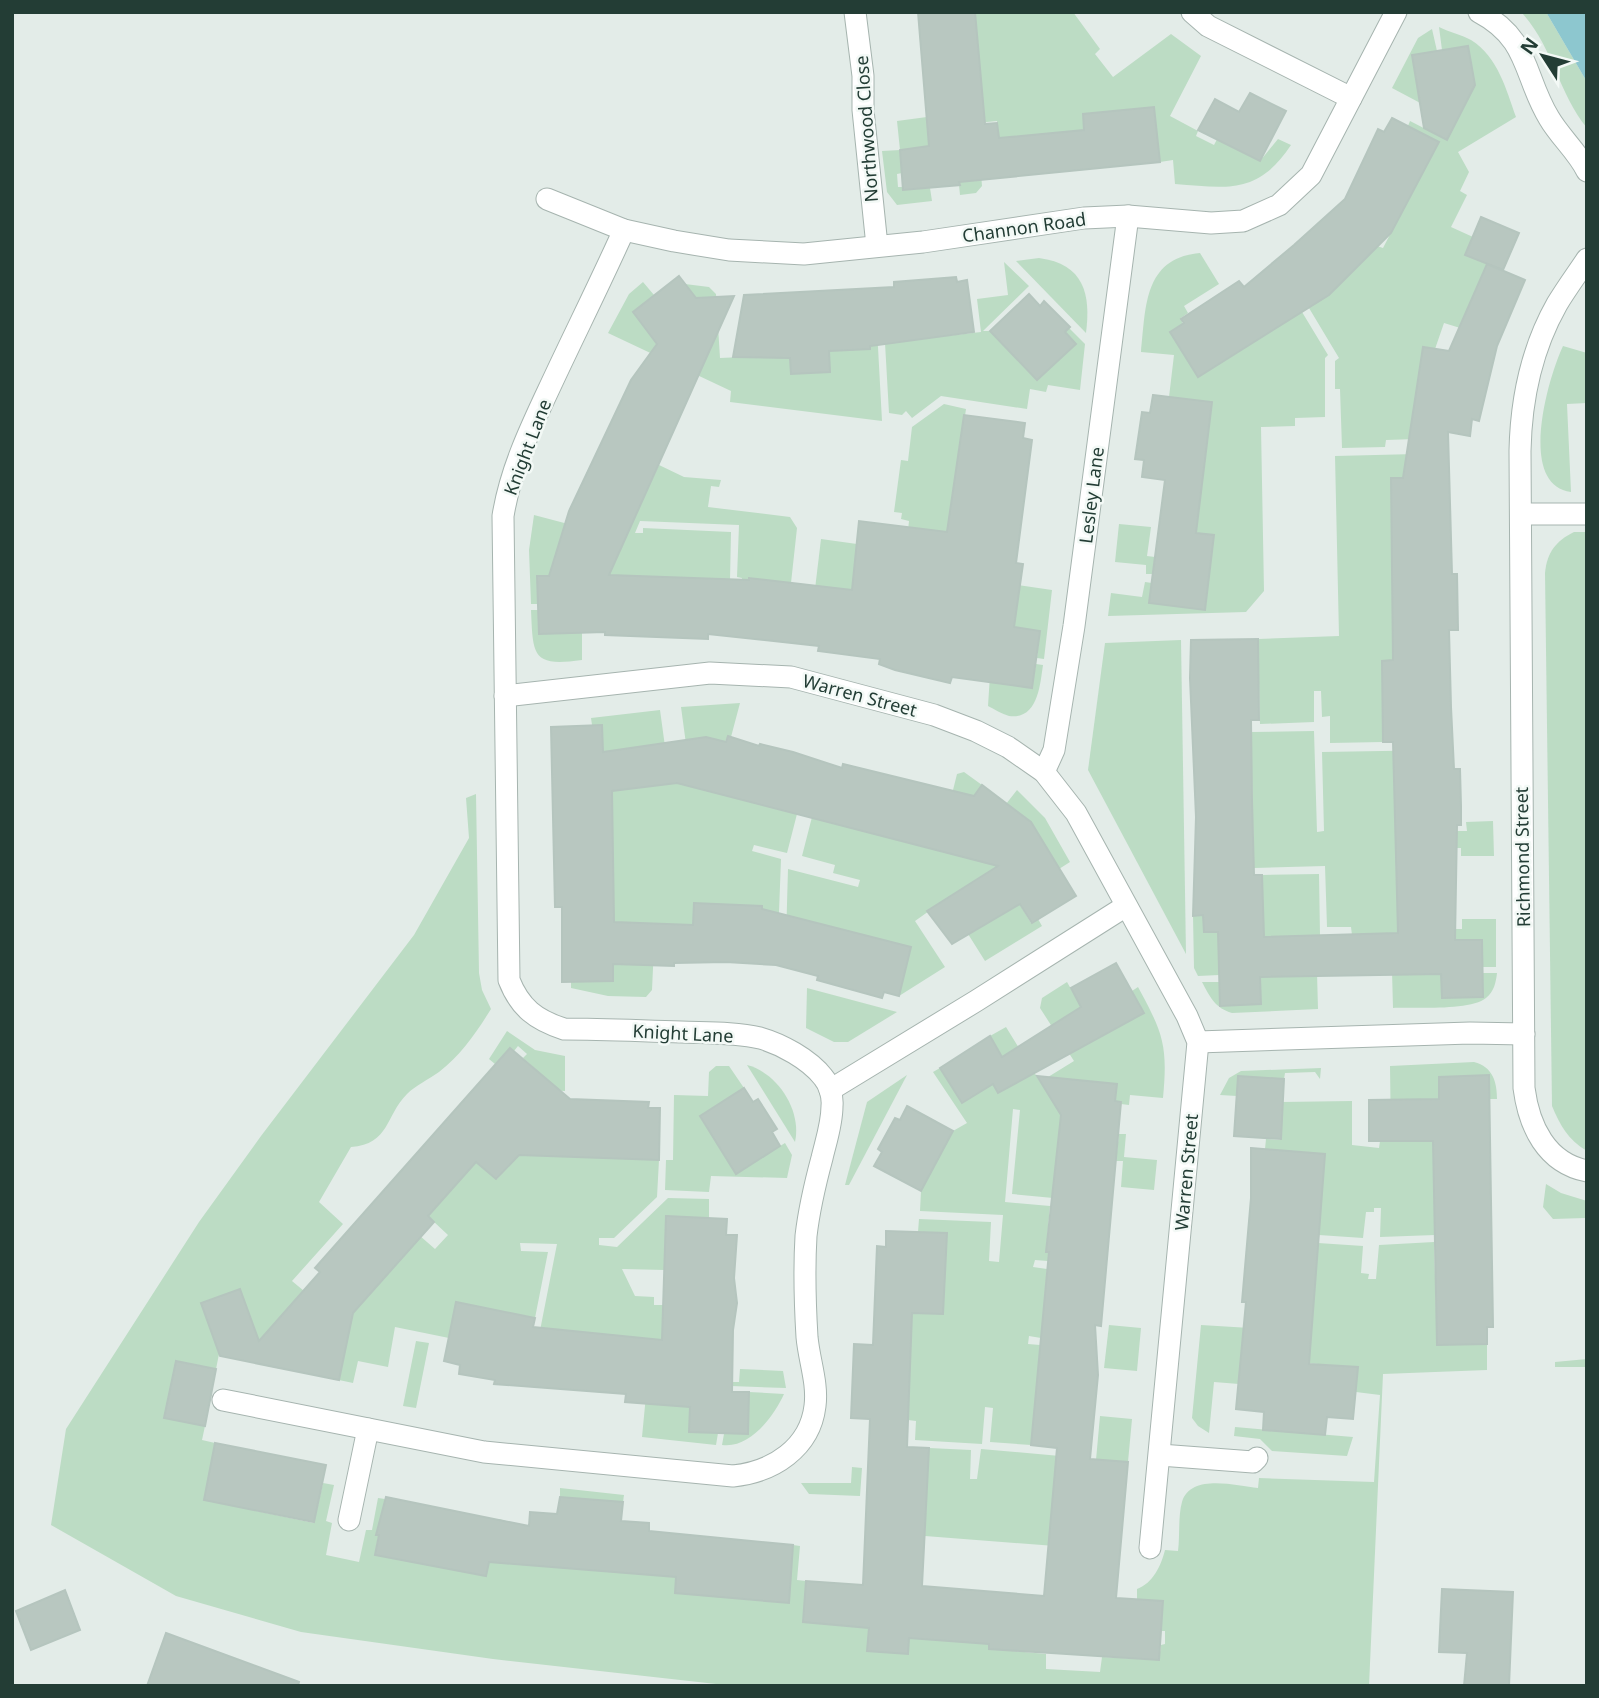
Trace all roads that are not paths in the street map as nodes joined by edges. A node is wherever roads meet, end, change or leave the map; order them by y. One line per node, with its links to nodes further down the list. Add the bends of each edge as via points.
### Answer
1 (855, 12): 10 (street, Northwood Close)
2 (1192, 12): 5 (street, via 1208,26)
3 (1396, 12): 5 (street, Channon Road)
4 (1479, 12): 6 (street, via 1519,46 1548,117)
5 (1350, 98): 8 (street, Channon Road, via 1311,174 1265,213 1222,223)
6 (1587, 171)
7 (547, 199): 9 (street, Channon Road)
8 (1128, 216): 10 (street, Channon Road); 15 (street, Lesley Lane, via 1074,626 1054,750)
9 (624, 230): 10 (street, Channon Road, via 763,252 804,254); 14 (street, Knight Lane, via 535,418 506,496 502,535)
10 (877, 247)
11 (1587, 259): 12 (street, Richmond Street, via 1556,305 1526,381 1520,417)
12 (1521, 514): 13 (street); 17 (street, Richmond Street)
13 (1587, 514)
14 (505, 696): 15 (street, Warren Street, via 710,673 791,677 934,715 1008,747); 19 (street, Knight Lane, via 508,966 514,994 525,1010 543,1023 564,1029 723,1033 762,1039 811,1065)
15 (1044, 772): 16 (street, Warren Street, via 1076,813)
16 (1126, 906): 18 (street, Warren Street); 19 (street)
17 (1524, 1034): 18 (street); 20 (street, Richmond Street, via 1524,1088 1534,1128 1552,1154)
18 (1198, 1042): 23 (street, Warren Street)
19 (830, 1090): 22 (street, via 831,1119 810,1209 805,1267 815,1406 806,1433 781,1461 759,1472 733,1476 484,1452)
20 (1587, 1171)
21 (223, 1399): 22 (street)
22 (368, 1429): 25 (street)
23 (1160, 1455): 24 (street, via 1253,1462); 26 (street, Warren Street)
24 (1258, 1458)
25 (349, 1520)
26 (1150, 1548)

